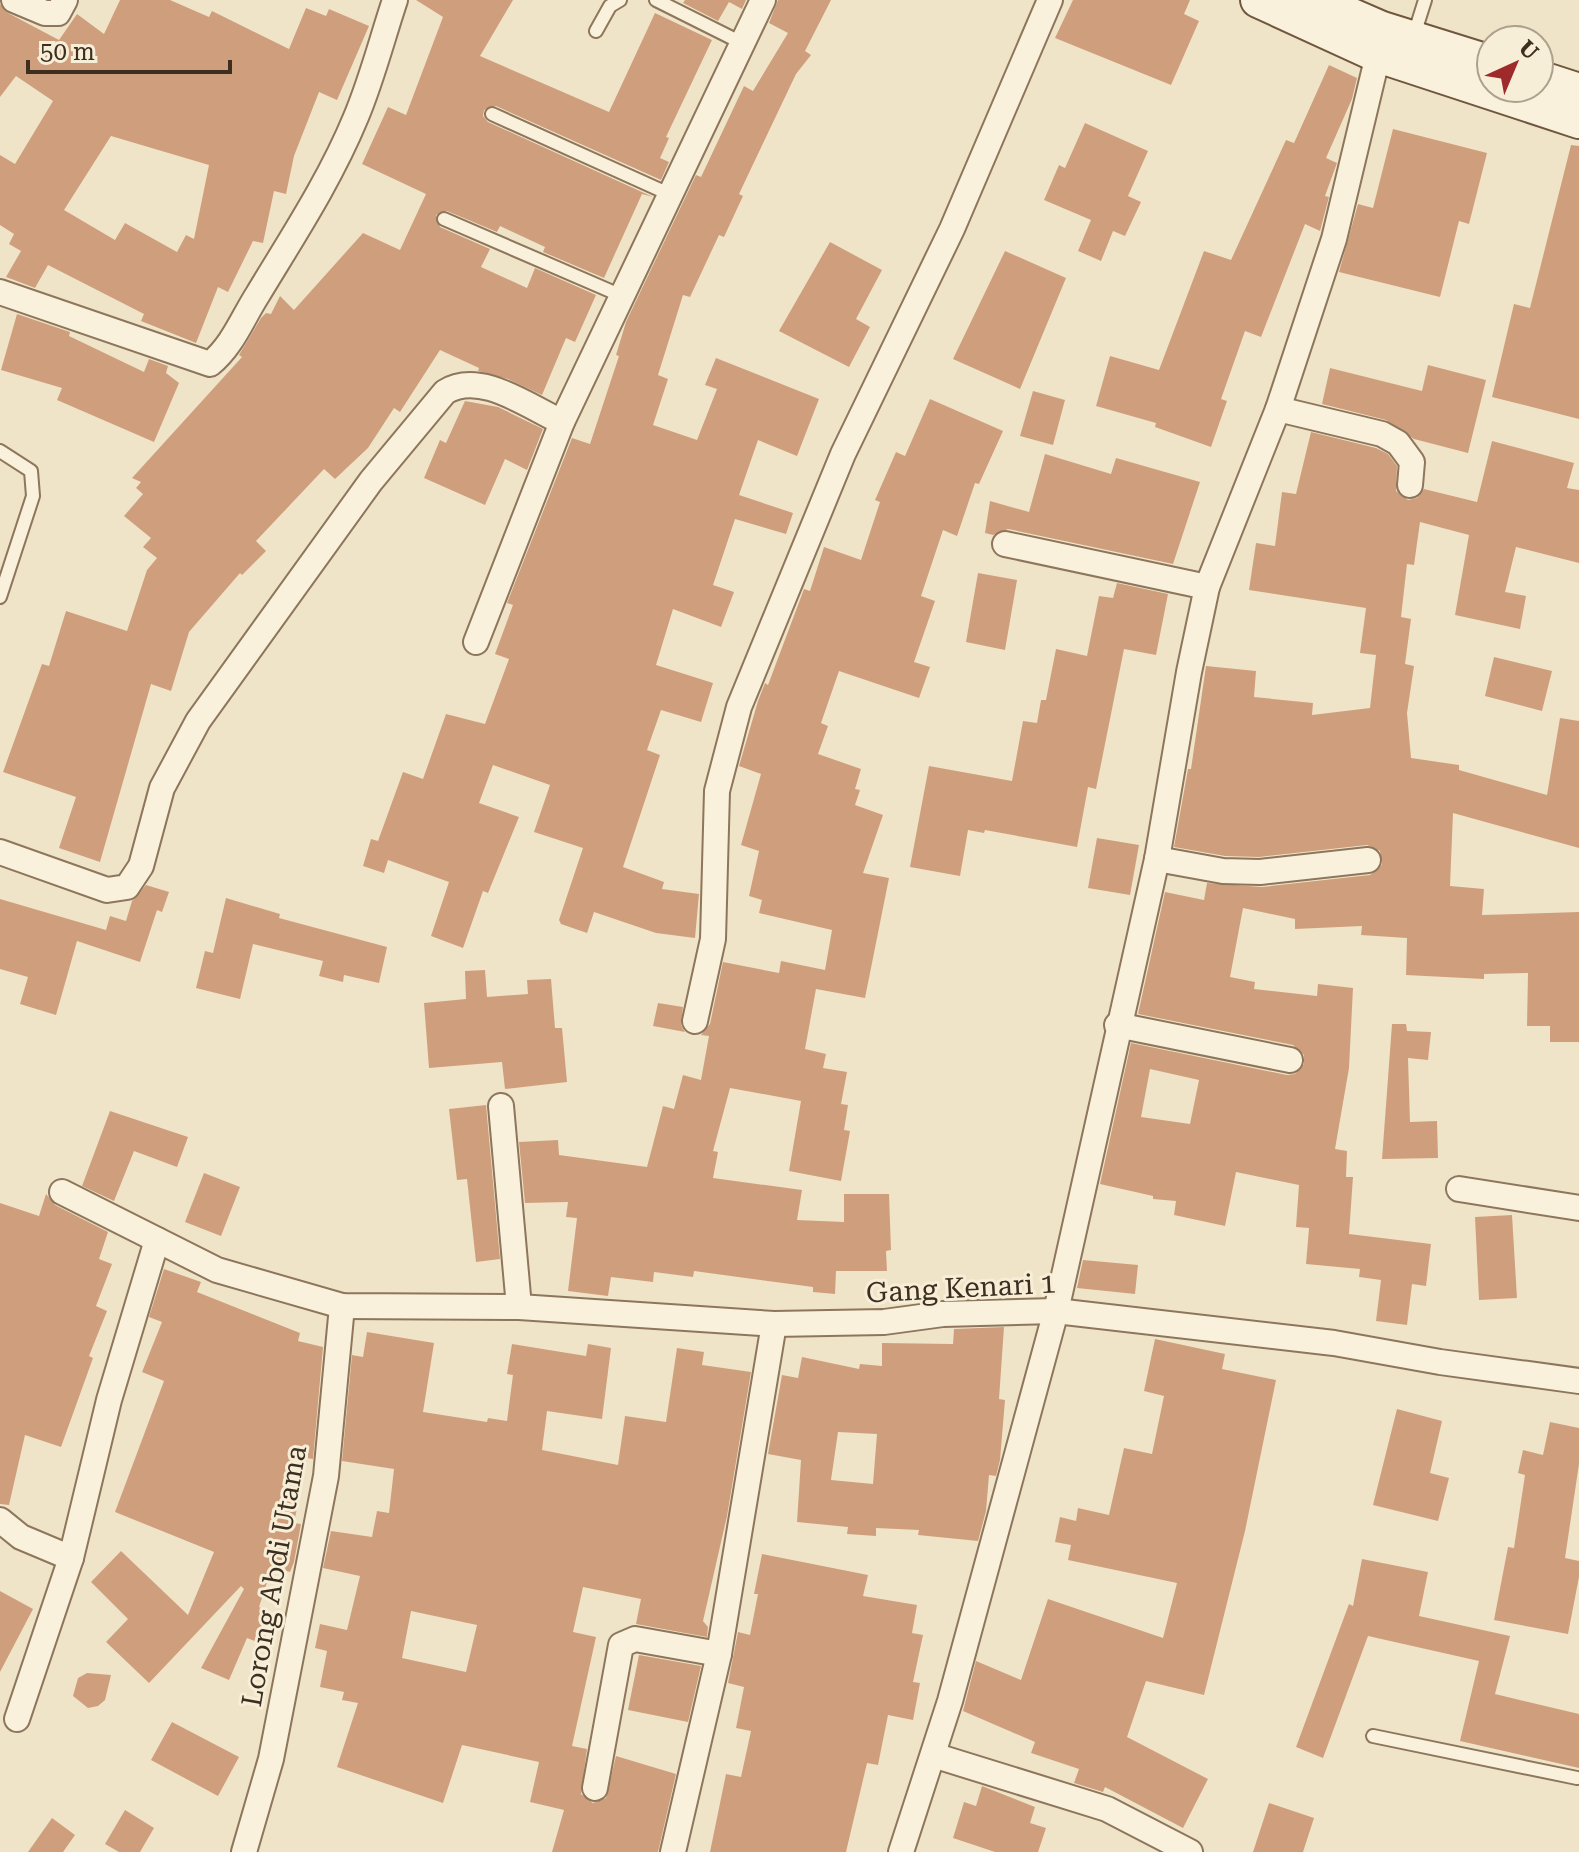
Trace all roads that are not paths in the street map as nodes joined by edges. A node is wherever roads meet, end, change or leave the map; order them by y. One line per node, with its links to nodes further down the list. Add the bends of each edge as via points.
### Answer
1 (14, 0): 2 (street, via 58,13)
2 (65, 0)
3 (395, 0): 22 (street, via 357,115 334,164 238,332 210,364)
4 (620, 0): 11 (lane, via 610,6)
5 (656, 0): 13 (lane)
6 (763, 0): 13 (street)
7 (1050, 0): 35 (street, via 952,229 843,454 739,707 717,791 713,939)
8 (1258, 0): 14 (main road)
9 (1315, 0): 12 (main road)
10 (1425, 0): 12 (lane)
11 (596, 31)
12 (1413, 38): 15 (main road)
13 (740, 42): 20 (street)
14 (1378, 55): 19 (main road); 24 (street, via 1334,239)
15 (1475, 58)
16 (1555, 83): 17 (main road)
17 (1579, 91)
18 (492, 114): 20 (lane)
19 (1579, 121)
20 (669, 194): 23 (street)
21 (444, 219): 23 (lane)
22 (0, 292)
23 (622, 296): 25 (street)
24 (1278, 409): 27 (street, via 1382,434 1398,443 1412,462); 29 (street)
25 (562, 422): 31 (street); 32 (street, via 478,383 459,383 445,392 362,493 198,721 162,788 141,866 127,887 107,890)
26 (0, 451): 30 (lane, via 31,471 33,496)
27 (1410, 485)
28 (1005, 544): 29 (street)
29 (1207, 587): 33 (street)
30 (0, 597)
31 (476, 642)
32 (0, 852)
33 (1157, 859): 34 (street, via 1260,872); 36 (street)
34 (1368, 860)
35 (695, 1021)
36 (1117, 1025): 37 (street); 45 (street)
37 (1290, 1060)
38 (501, 1106): 44 (street)
39 (1459, 1189): 41 (street)
40 (62, 1192): 42 (street, Gang Kenari 1)
41 (1579, 1208)
42 (157, 1240): 43 (street, Gang Kenari 1, via 217,1270); 49 (street, via 109,1400)
43 (342, 1306): 44 (street, Gang Kenari 1); 56 (street, Lorong Abdi Utama, via 326,1476 271,1759)
44 (519, 1307): 46 (street, Gang Kenari 1)
45 (1056, 1311): 46 (street, Gang Kenari 1); 47 (street, Gang Kenari 1, via 1334,1343); 53 (street)
46 (774, 1324): 50 (street)
47 (1579, 1381)
48 (0, 1520): 49 (street, via 21,1537)
49 (71, 1558): 51 (street)
50 (719, 1654): 55 (street, via 635,1639 621,1645); 57 (street)
51 (17, 1719)
52 (1373, 1736): 54 (lane)
53 (933, 1755): 58 (street); 59 (street, via 1107,1809)
54 (1578, 1776)
55 (595, 1788)
56 (244, 1852)
57 (673, 1852)
58 (901, 1852)
59 (1190, 1852)

